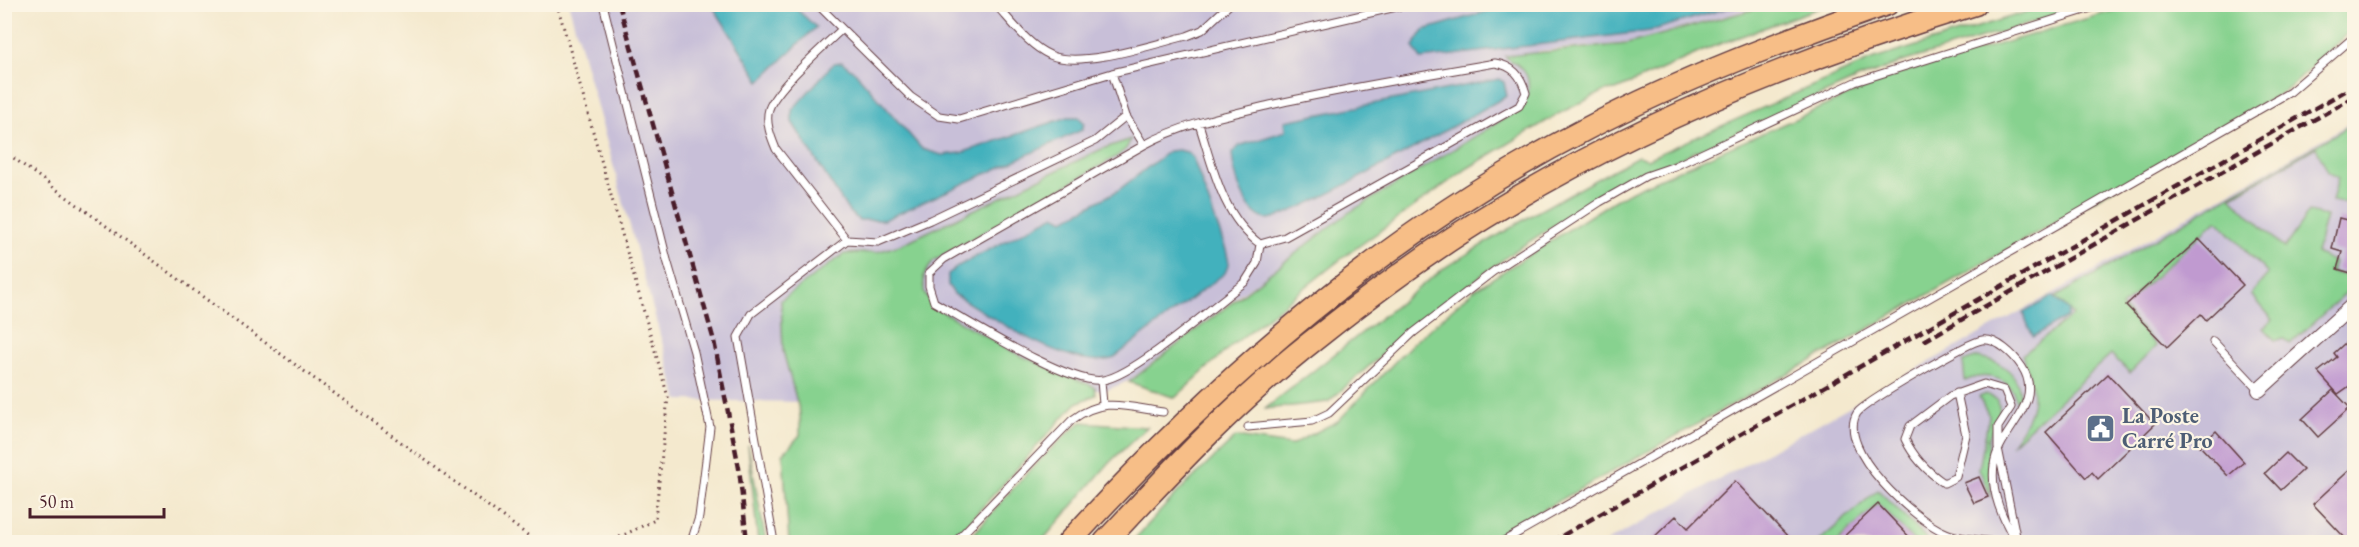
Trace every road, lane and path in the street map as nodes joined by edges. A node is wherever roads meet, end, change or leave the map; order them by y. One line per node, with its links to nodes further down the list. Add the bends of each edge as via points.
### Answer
1 (556, 4): 29 (path, via 668,397 655,520)
2 (603, 4): 30 (lane, via 710,427 699,517)
3 (817, 4): 10 (lane)
4 (995, 4): 5 (lane, via 1049,55 1084,60 1187,36 1202,30)
5 (1230, 4)
6 (1409, 4): 12 (lane)
7 (1887, 4): 33 (highway, via 1792,37 1587,128 1487,185 1397,244 1296,321 1218,390 1141,463)
8 (1976, 4): 34 (highway, via 1804,62 1692,108 1600,152 1501,207 1317,337 1183,461)
9 (2104, 4): 26 (lane, via 1855,82 1646,176 1494,271 1413,333 1329,413 1312,421)
10 (841, 30): 12 (lane, via 911,97 939,116 959,119); 17 (lane, via 799,70 770,107 768,118 776,149)
11 (2355, 37): 35 (lane, via 2290,92)
12 (1112, 73): 13 (lane)
13 (1126, 116): 15 (lane); 17 (lane, via 1095,141 930,220 878,242)
14 (1199, 124): 15 (lane, via 1164,134); 18 (lane, via 1228,207 1243,231); 18 (lane, via 1338,90 1495,63 1509,66 1522,78 1526,93 1519,106 1312,223)
15 (1144, 145): 21 (lane, via 944,259 929,273 934,302 1021,353)
16 (4, 151): 28 (path)
17 (847, 240): 31 (lane, via 751,314 738,337)
18 (1260, 244): 21 (lane, via 1257,263 1245,282 1139,363 1118,377)
19 (2355, 304): 22 (street)
20 (2213, 341): 22 (lane)
21 (1101, 381): 24 (lane)
22 (2259, 390)
23 (1957, 393): 23 (lane, via 1966,435 1956,477 1944,483 1910,450 1905,439 1910,426); 27 (lane, via 1984,384 2004,390 2011,407 1998,427)
24 (1103, 404): 25 (lane); 32 (lane, via 1088,408 1072,420)
25 (1163, 412)
26 (1248, 427)
27 (1998, 448): 36 (lane, via 2027,405 2029,386 2023,368 1993,340 1967,345 1867,402 1857,414 1853,429 1864,457 1880,481 1921,518 1945,532); 37 (lane); 37 (lane, via 1994,466 2000,515)
28 (537, 543)
29 (609, 543)
30 (691, 543)
31 (774, 543)
32 (955, 543)
33 (1069, 543)
34 (1105, 543)
35 (1502, 543)
36 (1995, 543)
37 (2017, 543)

